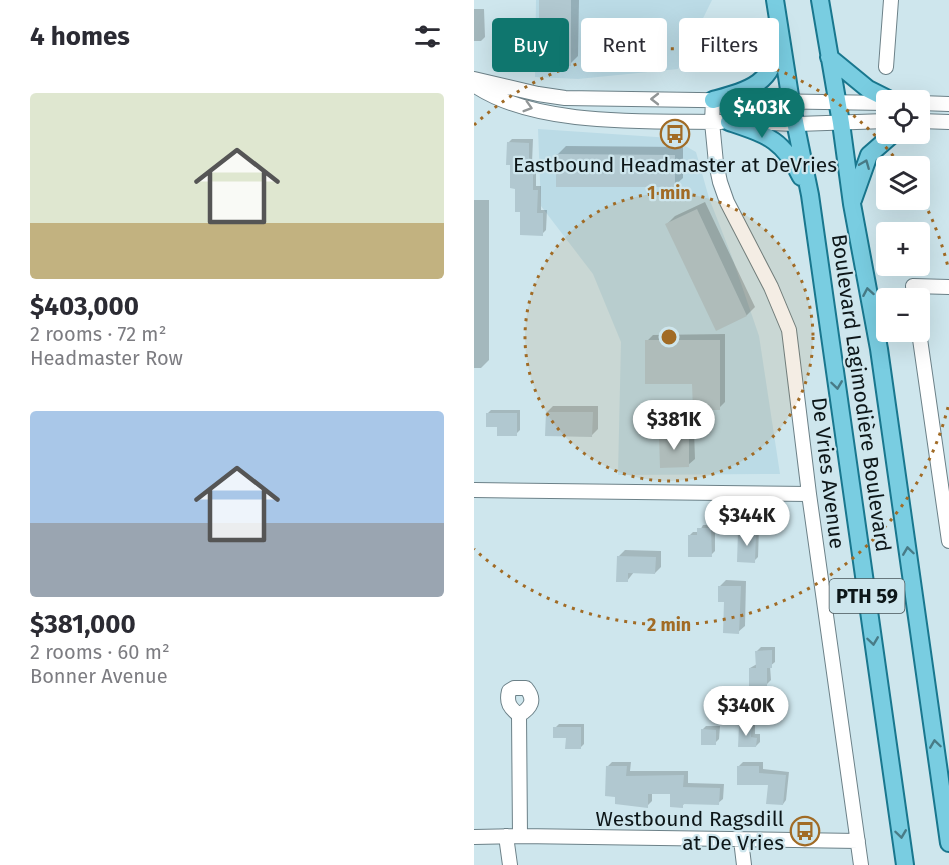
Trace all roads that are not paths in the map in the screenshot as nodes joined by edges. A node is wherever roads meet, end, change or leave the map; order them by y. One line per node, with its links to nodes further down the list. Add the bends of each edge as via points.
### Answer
1 (820, 0): 4 (main road, Boulevard Lagimodière Boulevard / PTH 59)
2 (891, 0): 5 (street)
3 (776, 7): 9 (main road, via 776,58 766,76 748,90); 10 (main road, Boulevard Lagimodière Boulevard / PTH 59)
4 (829, 57): 8 (main road); 11 (main road, Boulevard Lagimodière Boulevard / PTH 59)
5 (886, 67)
6 (474, 79): 9 (street, one-way to 6, via 565,98)
7 (474, 84): 16 (street, one-way to 16, via 511,102 566,116)
8 (876, 93)
9 (713, 100): 10 (street); 16 (street, De Vries Avenue)
10 (791, 102): 11 (street); 21 (main road, Boulevard Lagimodière Boulevard / PTH 59)
11 (837, 102): 12 (street); 20 (main road, Boulevard Lagimodière Boulevard / PTH 59)
12 (876, 103)
13 (930, 103): 14 (street)
14 (949, 104)
15 (876, 121): 20 (street)
16 (712, 122): 17 (street); 29 (street, De Vries Avenue, via 716,163 725,195 789,330)
17 (729, 122): 21 (street); 23 (main road, via 761,133 782,146 793,159)
18 (930, 122): 19 (street)
19 (949, 122)
20 (841, 123): 21 (street); 24 (main road, Boulevard Lagimodière Boulevard / PTH 59)
21 (796, 124): 23 (main road, Boulevard Lagimodière Boulevard / PTH 59)
22 (881, 144): 24 (main road, one-way to 22, via 868,155)
23 (810, 195): 40 (main road, Boulevard Lagimodière Boulevard / PTH 59, one-way to 40)
24 (852, 204): 36 (main road, Boulevard Lagimodière Boulevard / PTH 59, one-way to 24, via 879,349)
25 (949, 287): 26 (street)
26 (930, 290)
27 (920, 342): 30 (street)
28 (474, 490): 29 (street)
29 (809, 494): 35 (street, De Vries Avenue)
30 (949, 541)
31 (519, 715): 32 (street)
32 (513, 836): 33 (street); 34 (street); 37 (street)
33 (474, 837)
34 (741, 840): 35 (street); 38 (street)
35 (858, 841): 39 (street, De Vries Avenue)
36 (949, 843)
37 (510, 865)
38 (744, 865)
39 (861, 865)
40 (906, 865)

